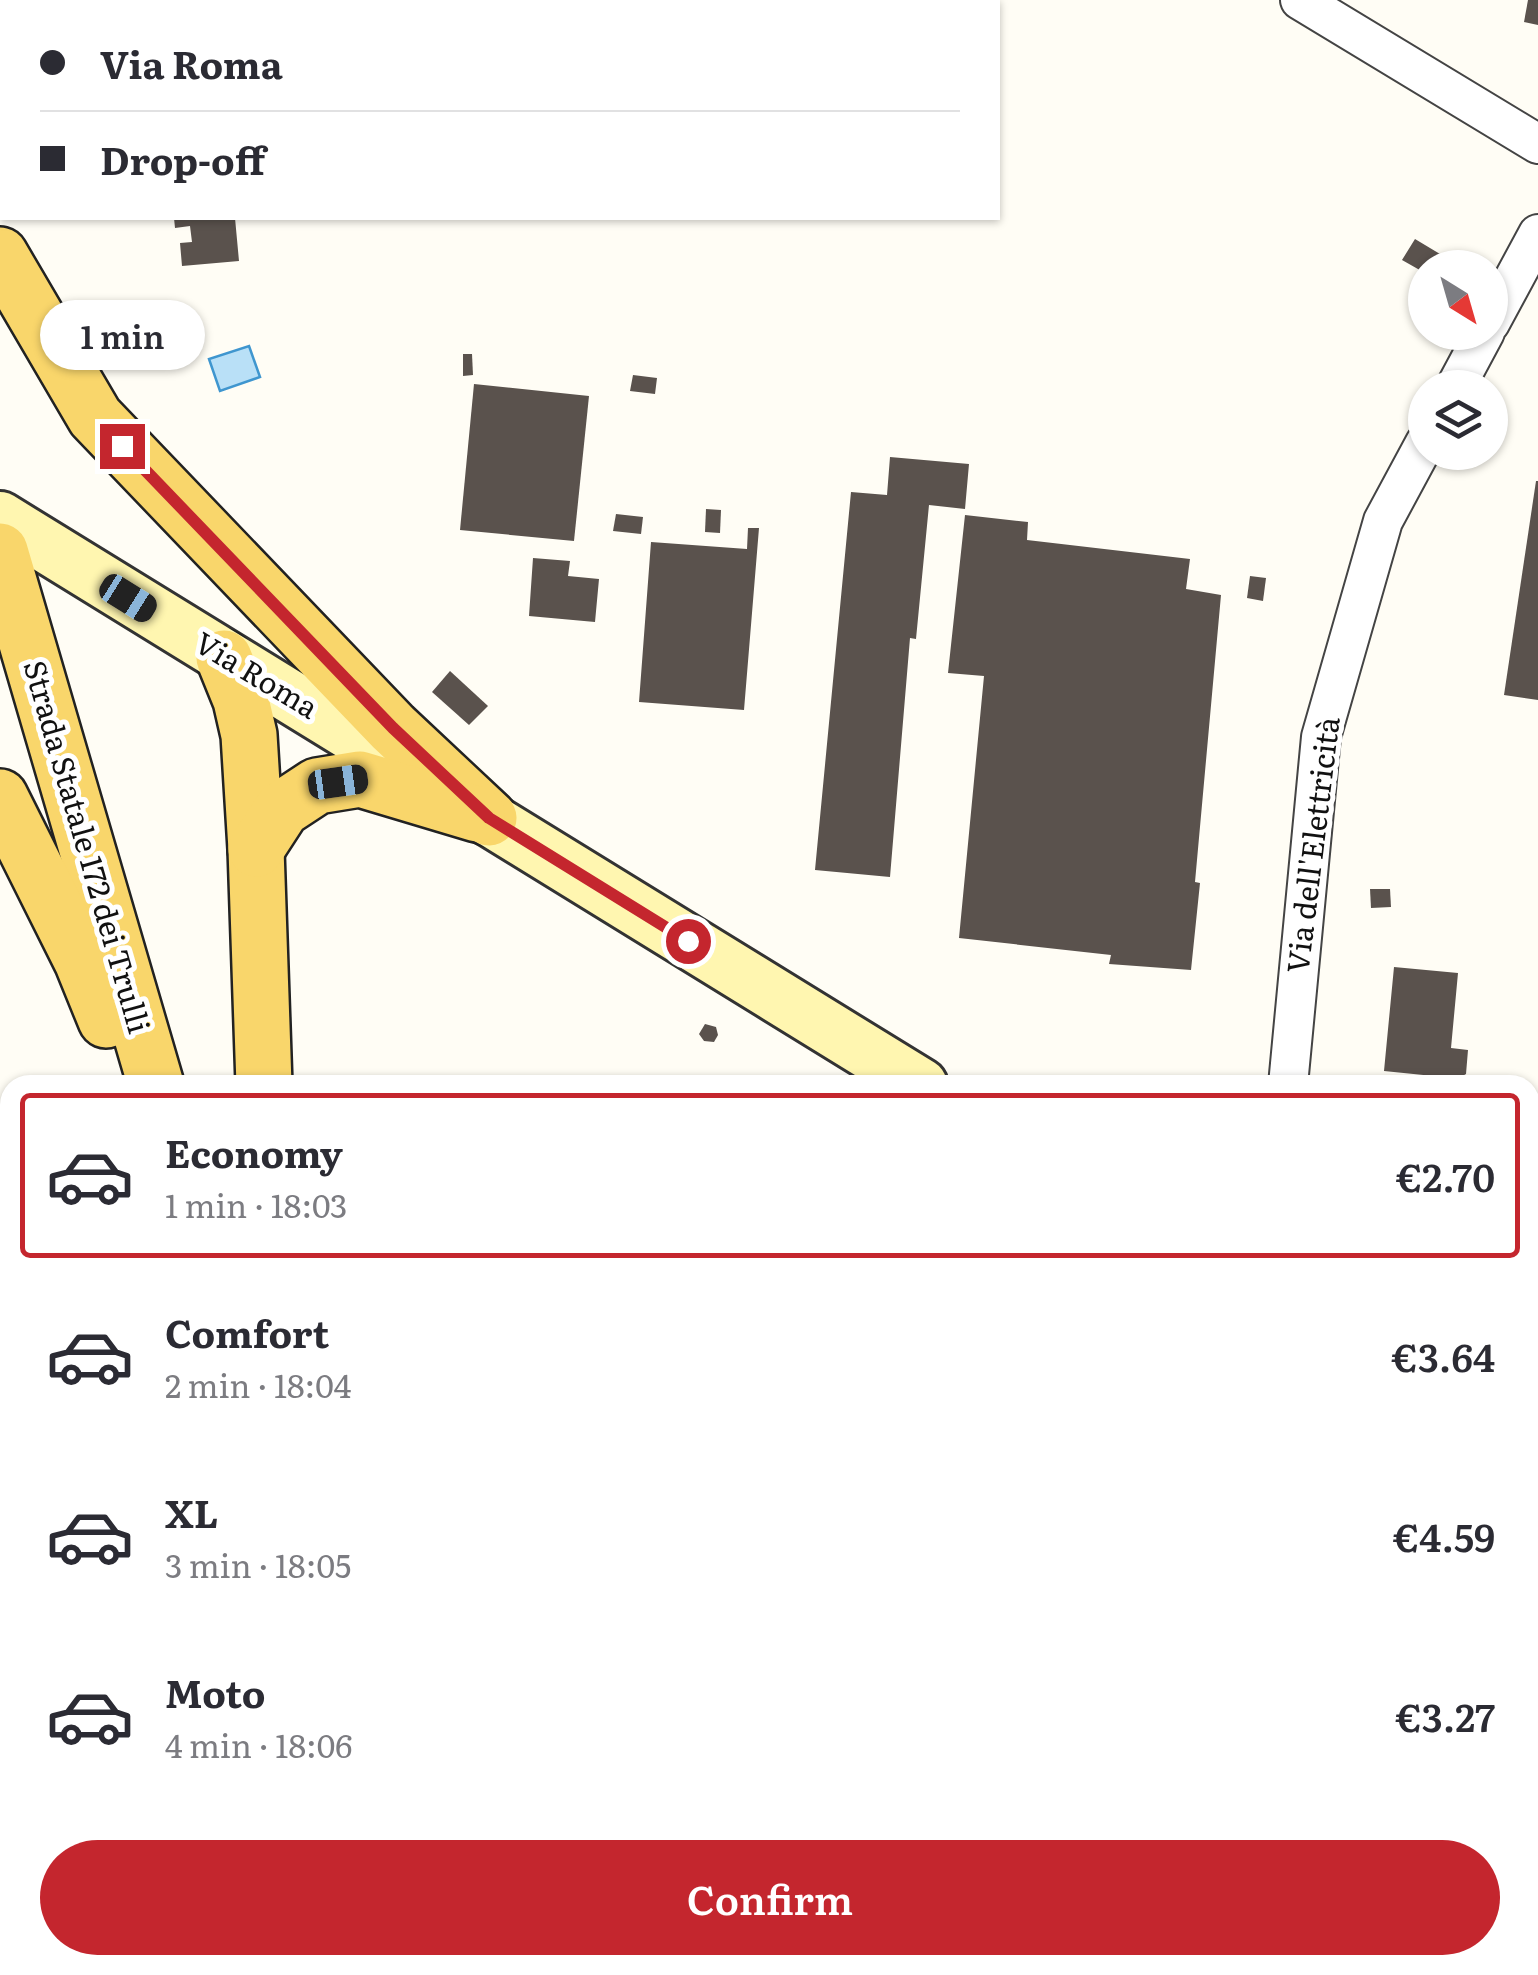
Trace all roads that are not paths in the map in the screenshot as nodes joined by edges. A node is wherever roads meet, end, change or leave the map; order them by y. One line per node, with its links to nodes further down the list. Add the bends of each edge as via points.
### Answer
1 (1300, 0): 2 (street)
2 (1538, 144)
3 (1538, 234): 5 (street)
4 (0, 255): 11 (main road, via 95,417 393,728)
5 (1508, 290)
6 (1410, 470): 17 (street, Via dell'Elettricità, via 1383,521 1321,737)
7 (0, 518): 9 (street, Via Roma)
8 (0, 551): 14 (main road, Strada Statale 172 dei Trulli)
9 (224, 658): 11 (street, Via Roma); 12 (main road, via 250,735)
10 (0, 797): 13 (main road, via 82,961)
11 (489, 818): 12 (main road, via 360,779 317,786 282,809); 16 (street, Via Roma)
12 (256, 849): 15 (main road)
13 (129, 1075)
14 (153, 1075)
15 (264, 1075)
16 (905, 1075)
17 (1289, 1075)

